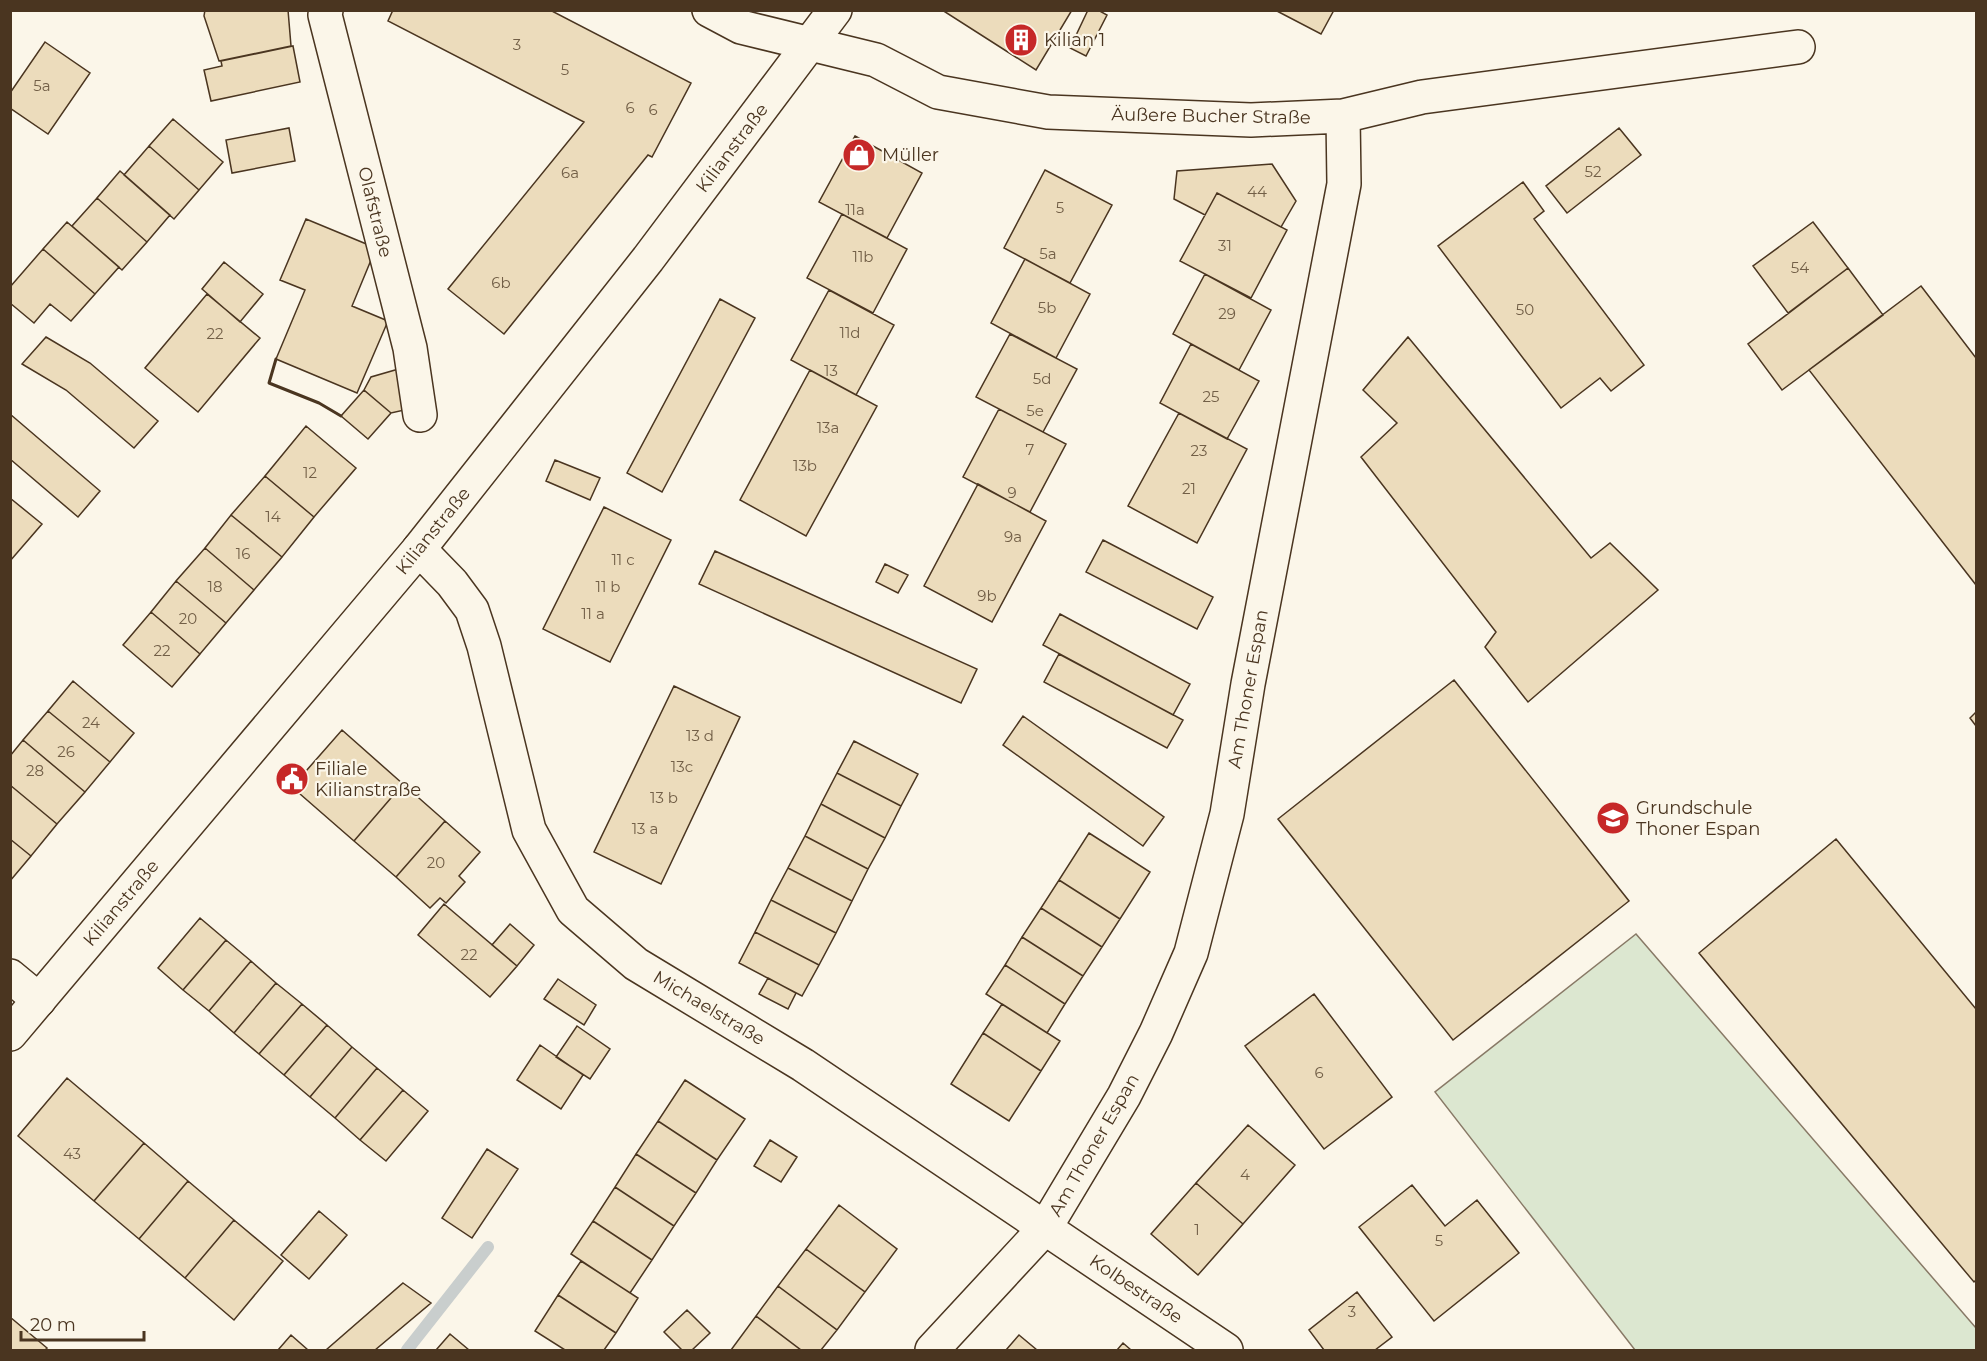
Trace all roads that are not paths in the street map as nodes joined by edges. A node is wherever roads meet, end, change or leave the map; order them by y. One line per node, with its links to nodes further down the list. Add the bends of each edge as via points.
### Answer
1 (326, 10): 7 (street, Olafstraße, via 410,348)
2 (709, 10): 4 (street, Äußere Bucher Straße, via 741,27)
3 (835, 10): 4 (street, Kilianstraße)
4 (811, 44): 6 (street, Äußere Bucher Straße, via 876,60 938,92 1048,112 1251,120); 8 (street, Kilianstraße, via 648,259)
5 (1798, 47): 6 (street, Äußere Bucher Straße, via 1422,97)
6 (1343, 116): 12 (street, Am Thoner Espan, via 1344,184 1248,684 1227,814 1191,953 1124,1096)
7 (420, 415)
8 (419, 549): 10 (street, Kilianstraße); 12 (street, Michaelstraße, via 472,610 529,831 573,910 636,964 803,1065)
9 (10, 976): 10 (street)
10 (39, 1000): 11 (street, Kilianstraße)
11 (10, 1034)
12 (1045, 1228): 13 (street); 14 (street, Kolbestraße)
13 (932, 1350)
14 (1226, 1350)

